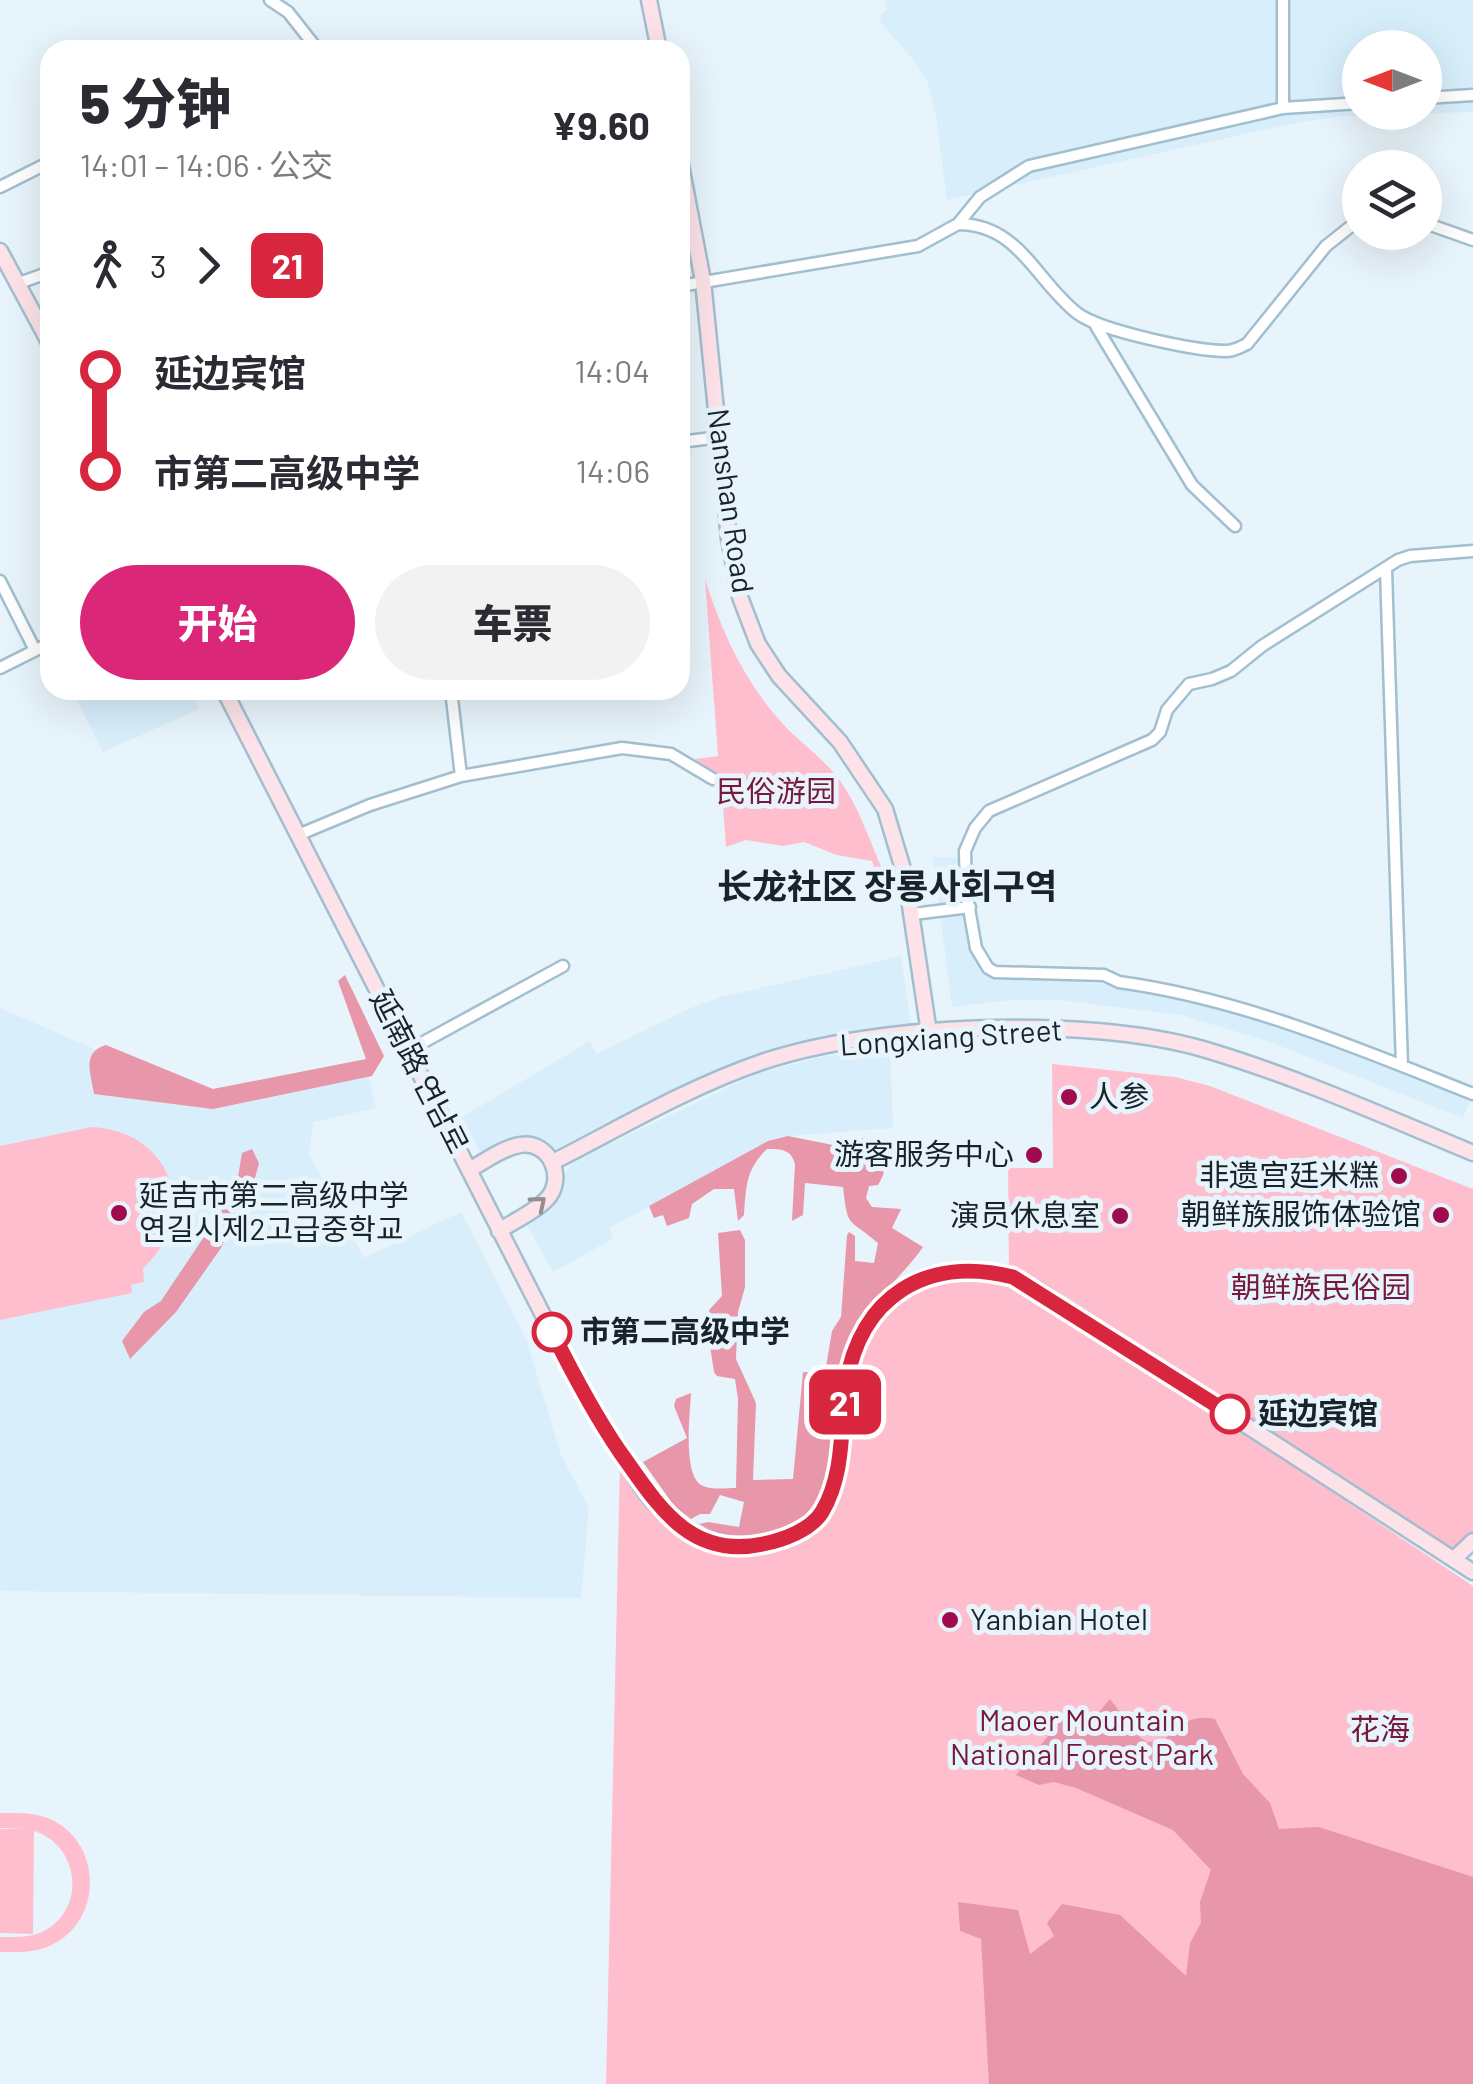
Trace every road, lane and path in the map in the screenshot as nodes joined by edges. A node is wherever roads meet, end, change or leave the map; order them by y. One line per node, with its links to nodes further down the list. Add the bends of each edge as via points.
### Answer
1 (270, 0): 4 (street)
2 (650, 0): 5 (street)
3 (1283, 0): 9 (street)
4 (310, 40)
5 (657, 40)
6 (1473, 95): 7 (street)
7 (1442, 97)
8 (1342, 104): 9 (street)
9 (1282, 108): 12 (street, via 1029,166)
10 (40, 167): 11 (street)
11 (0, 187)
12 (980, 197): 14 (street); 17 (street, via 982,220)
13 (690, 213): 21 (street, Nanshan Road)
14 (958, 224): 17 (street); 21 (street, via 918,246)
15 (1442, 229): 18 (street)
16 (1342, 233): 25 (street, via 1248,344 1230,351)
17 (999, 234): 25 (street)
18 (1473, 240)
19 (0, 252): 22 (street)
20 (40, 276): 22 (street)
21 (703, 282): 23 (street); 26 (street, Nanshan Road)
22 (19, 283): 24 (street)
23 (690, 284)
24 (40, 324)
25 (1096, 326): 28 (street, via 1192,484)
26 (720, 437): 27 (street); 41 (street, Nanshan Road, via 732,561 758,644 885,808)
27 (690, 441)
28 (1235, 526)
29 (1473, 551): 30 (street, via 1410,556)
30 (1386, 570): 40 (street, via 1230,671 1189,684 1152,740 989,810 965,851); 45 (street)
31 (0, 582): 33 (street)
32 (40, 647): 33 (street)
33 (34, 650): 34 (street)
34 (0, 668)
35 (229, 700): 39 (street, 延南路 연남로)
36 (452, 700): 37 (street)
37 (461, 776): 38 (street, via 622,748 670,754); 39 (street)
38 (714, 778)
39 (298, 835): 44 (street, 延南路 연남로)
40 (970, 906): 41 (street); 45 (street, via 976,948 995,972 1104,975 1173,990 1263,1013)
41 (913, 914): 43 (street, Nanshan Road)
42 (563, 966): 44 (street)
43 (929, 1033): 47 (street, Longxiang Street, via 1060,1029 1177,1043); 48 (street, Longxiang Street, via 835,1044 761,1062)
44 (409, 1050): 49 (street, 延南路 연남로)
45 (1402, 1066): 46 (street)
46 (1473, 1094)
47 (1472, 1148)
48 (553, 1162): 49 (street, via 538,1148 518,1145); 50 (street, one-way to 48, via 548,1198 556,1180)
49 (469, 1170): 50 (street, 延南路 연남로)
50 (499, 1231): 52 (street, 延南路 연남로, via 596,1416 658,1506 692,1533 753,1546 800,1531 820,1516 839,1463 850,1366 878,1310 926,1276 992,1272 1034,1288)
51 (1473, 1541): 52 (street)
52 (1454, 1558): 53 (street, 延南路 연남로)
53 (1473, 1572)

